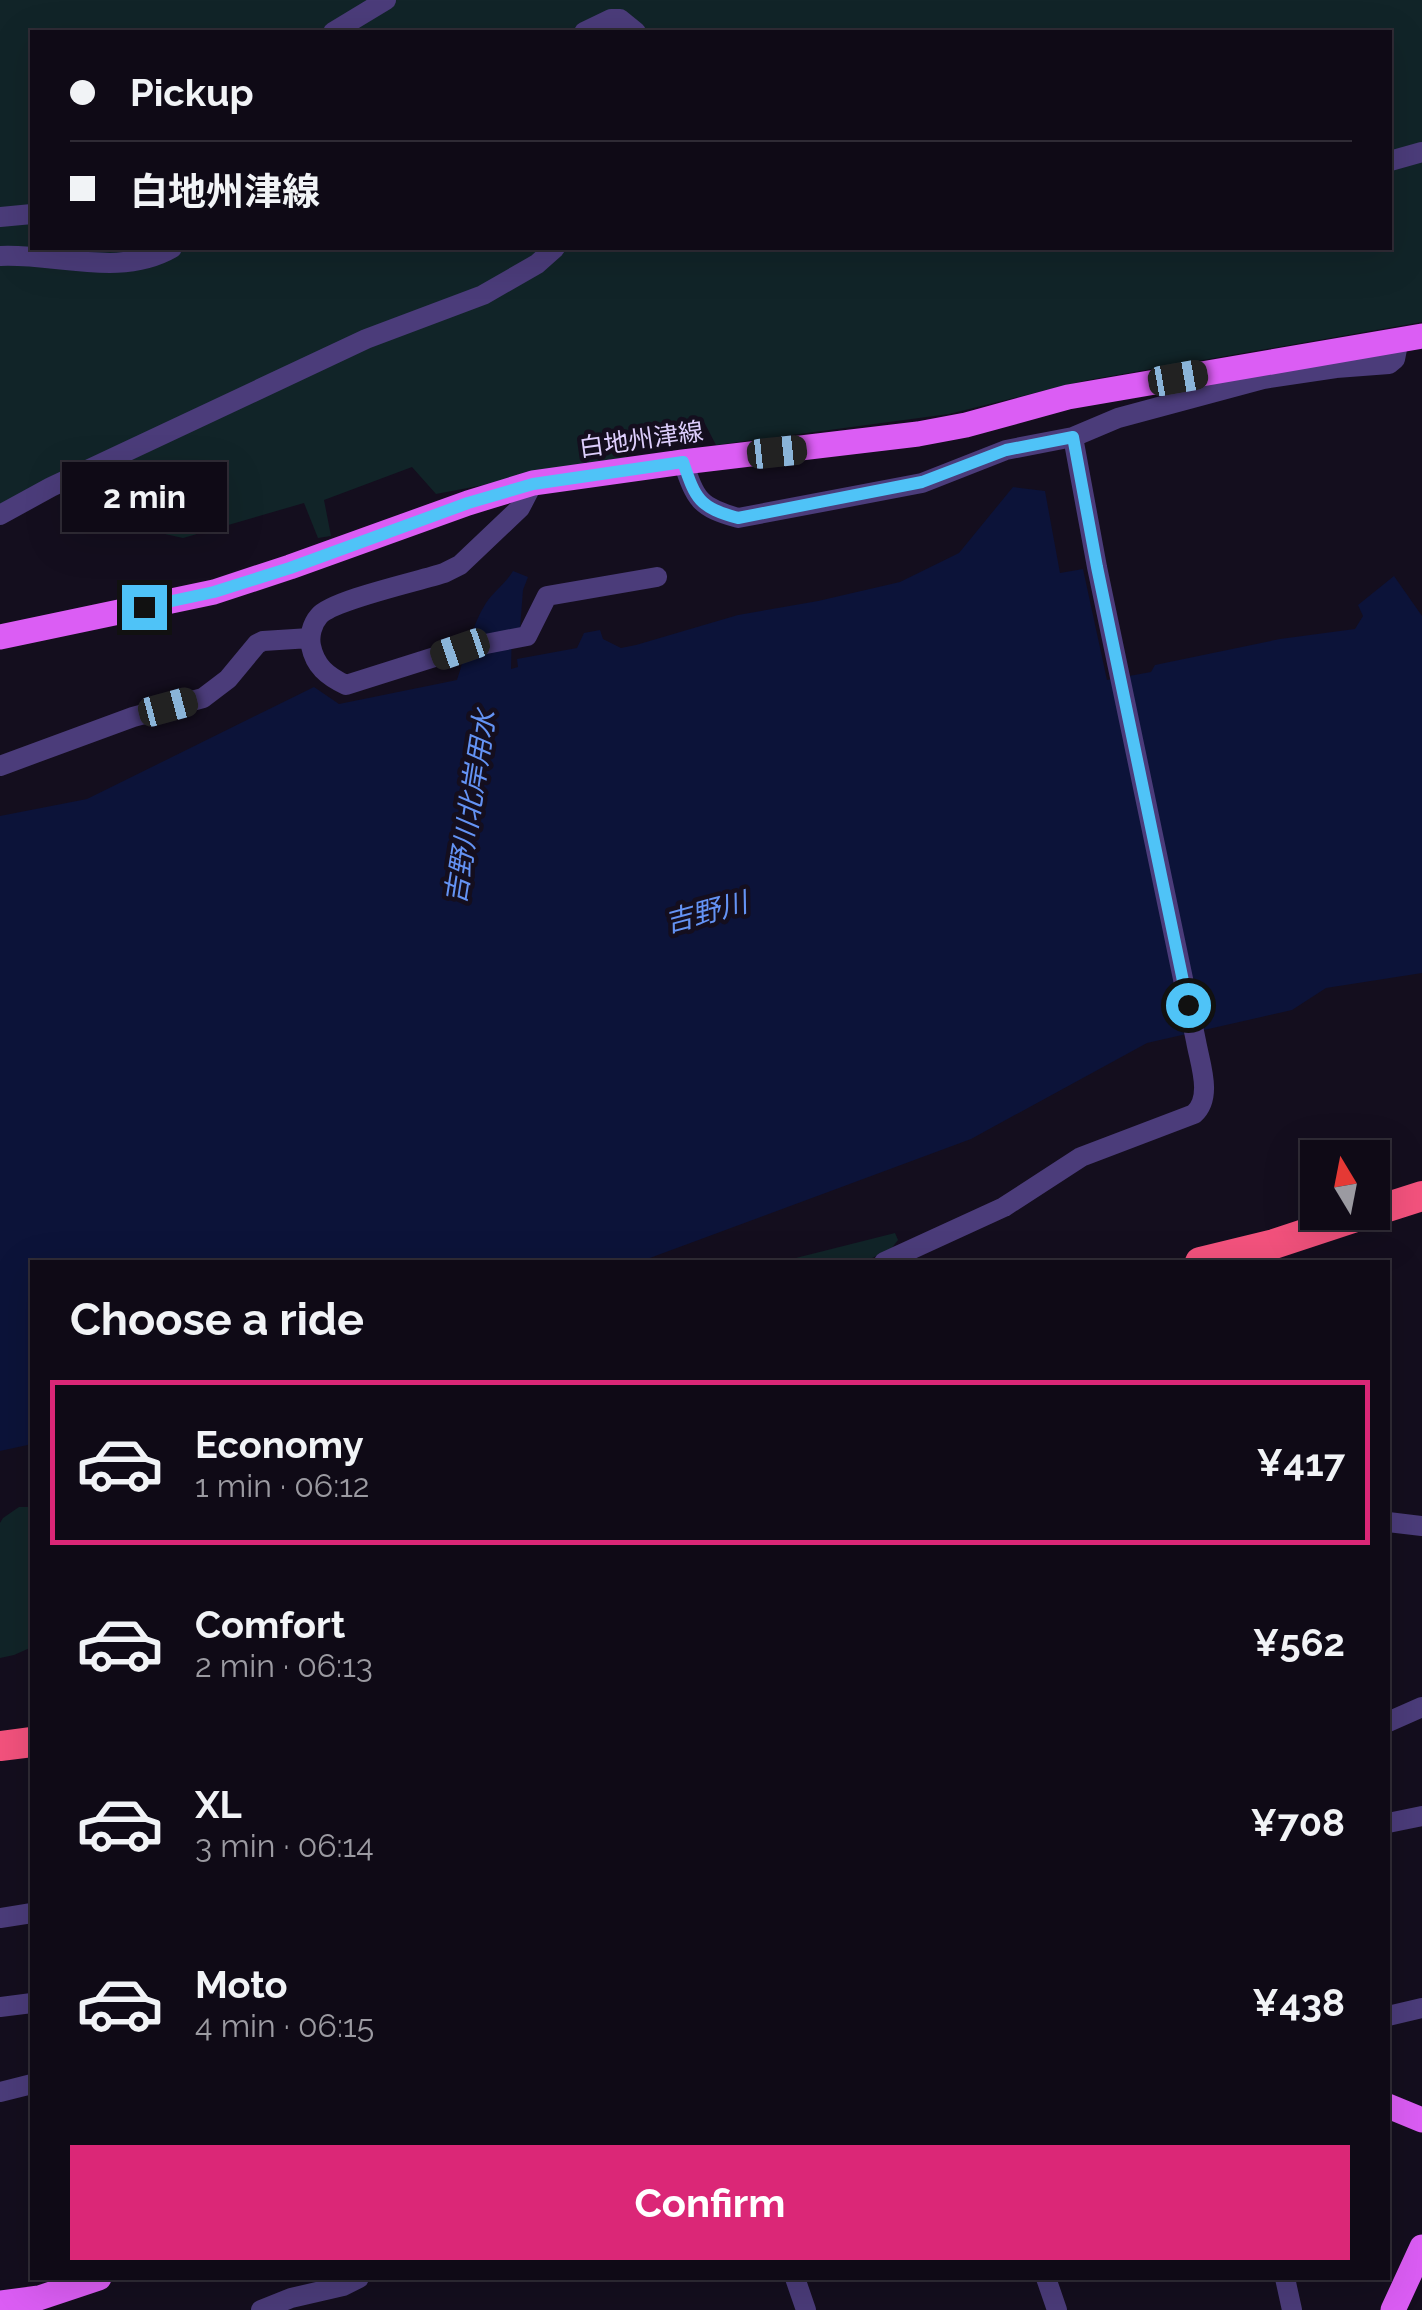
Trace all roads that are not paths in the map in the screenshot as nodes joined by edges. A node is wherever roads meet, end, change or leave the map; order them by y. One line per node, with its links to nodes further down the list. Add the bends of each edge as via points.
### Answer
1 (386, 0): 2 (street)
2 (335, 30)
3 (588, 30): 4 (street, via 611,19)
4 (634, 30)
5 (1422, 152): 6 (street)
6 (1392, 161)
7 (30, 214): 8 (street)
8 (0, 216)
9 (168, 250): 11 (street, via 134,261)
10 (553, 250): 16 (street, via 483,295 366,339)
11 (0, 256)
12 (1410, 337): 13 (street, via 1389,364 1263,379 1118,418); 14 (main road, 白地州津線, via 1068,397 918,434)
13 (1073, 437): 14 (street, via 1006,450 922,482 738,518 708,510); 24 (street, via 1203,1102 1194,1114 1081,1157 1004,1207)
14 (683, 462): 15 (main road, 白地州津線)
15 (533, 484): 18 (main road, 白地州津線, via 214,592); 19 (street, via 520,508 460,565 326,610)
16 (0, 516)
17 (657, 577): 19 (street, via 547,596 528,636 460,649 346,685 326,675)
18 (0, 637)
19 (310, 638): 20 (street, via 257,644 202,698)
20 (0, 766)
21 (1422, 1196): 22 (highway)
22 (1390, 1206)
23 (1317, 1230): 25 (highway)
24 (888, 1260)
25 (1208, 1260)
26 (1390, 1522): 27 (street)
27 (1422, 1526)
28 (1422, 1707): 29 (street)
29 (1390, 1721)
30 (30, 1742): 31 (highway)
31 (0, 1746)
32 (1422, 1816): 33 (street)
33 (1390, 1823)
34 (30, 1913): 35 (street)
35 (0, 1918)
36 (30, 2003): 37 (street)
37 (0, 2007)
38 (1422, 2008): 39 (street)
39 (1390, 2016)
40 (30, 2084): 41 (street)
41 (0, 2092)
42 (1390, 2107): 43 (main road)
43 (1422, 2120)
44 (1422, 2248): 56 (main road)
45 (94, 2280): 51 (main road)
46 (355, 2280): 52 (street)
47 (797, 2280): 53 (street)
48 (1047, 2280): 54 (street)
49 (1285, 2280): 55 (street)
50 (0, 2303): 51 (main road)
51 (40, 2304)
52 (261, 2310)
53 (806, 2310)
54 (1057, 2310)
55 (1292, 2310)
56 (1393, 2310)

